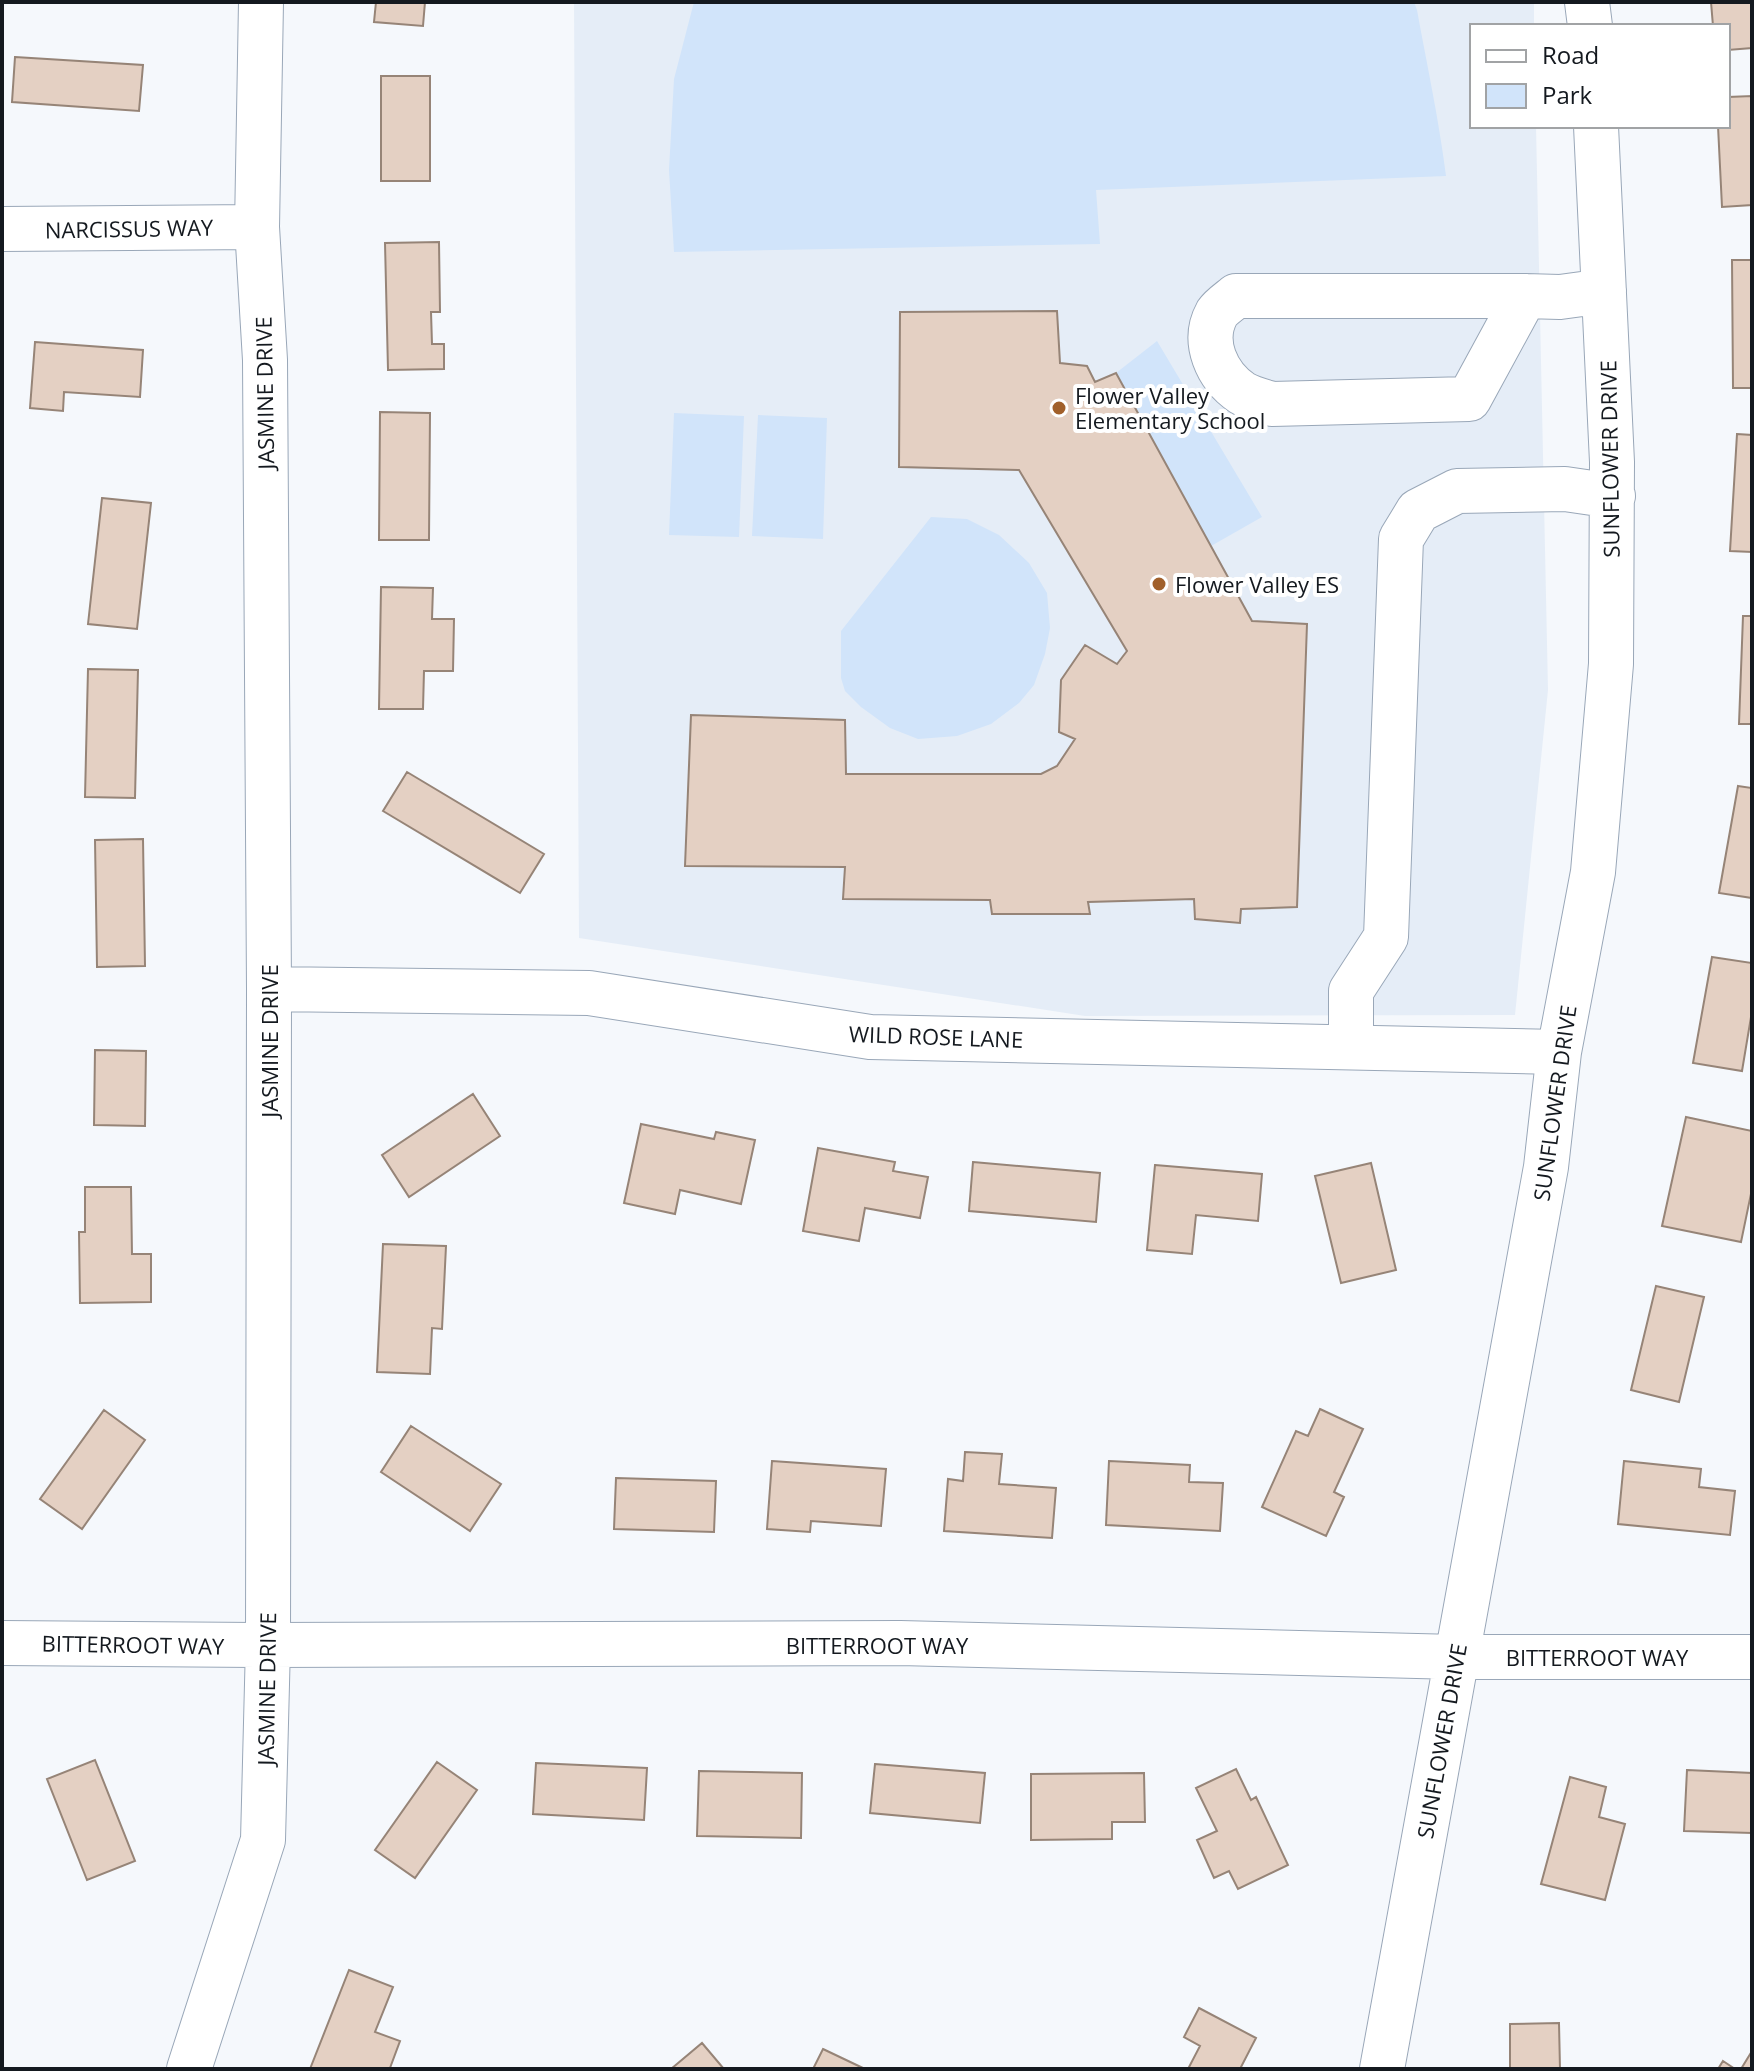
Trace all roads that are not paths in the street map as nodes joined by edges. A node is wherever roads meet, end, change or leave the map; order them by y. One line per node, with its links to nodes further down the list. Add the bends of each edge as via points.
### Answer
1 (261, 2): 5 (street, JASMINE DRIVE)
2 (1587, 2): 3 (street)
3 (1590, 24)
4 (1596, 128): 7 (street, SUNFLOWER DRIVE)
5 (257, 227): 6 (street, NARCISSUS WAY); 10 (street, JASMINE DRIVE, via 265,360)
6 (2, 229)
7 (1604, 291): 8 (street); 9 (street, SUNFLOWER DRIVE)
8 (1525, 296): 8 (street, via 1236,296 1218,312 1211,335 1213,358 1224,377 1244,394 1272,404 1469,399)
9 (1613, 496): 11 (street, via 1565,489 1457,491 1418,511 1401,539 1386,937 1351,991); 12 (street, SUNFLOWER DRIVE, via 1611,664 1593,872)
10 (269, 989): 11 (street, WILD ROSE LANE, via 589,993 870,1037); 14 (street, JASMINE DRIVE)
11 (1351, 1047): 12 (street, WILD ROSE LANE)
12 (1559, 1052): 15 (street, SUNFLOWER DRIVE, via 1546,1167)
13 (2, 1643): 14 (street, BITTERROOT WAY)
14 (268, 1645): 15 (street, BITTERROOT WAY, via 900,1643); 17 (street, JASMINE DRIVE, via 263,1840)
15 (1456, 1657): 16 (street, BITTERROOT WAY); 18 (street, SUNFLOWER DRIVE)
16 (1752, 1657)
17 (189, 2069)
18 (1382, 2069)

